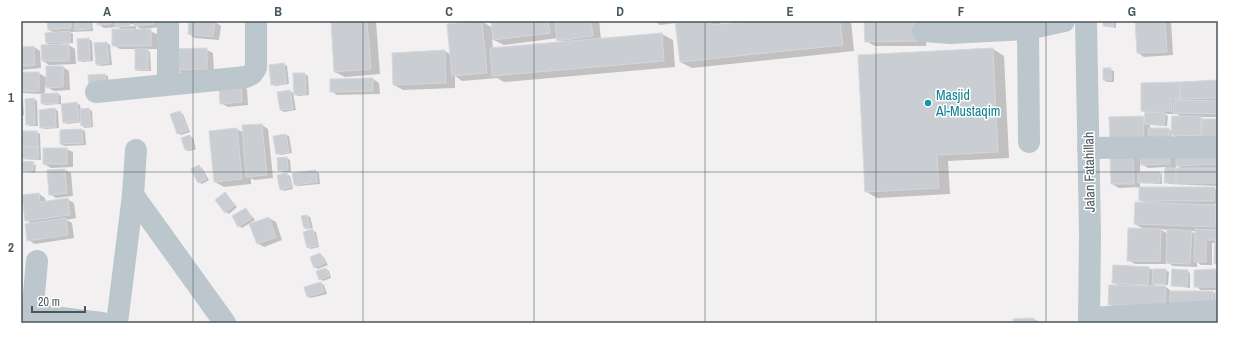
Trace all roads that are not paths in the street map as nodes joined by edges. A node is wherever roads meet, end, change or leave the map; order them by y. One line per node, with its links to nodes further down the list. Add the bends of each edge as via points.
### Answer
1 (168, 21): 7 (street)
2 (256, 21): 7 (street, via 257,61 252,74 236,79)
3 (1064, 21): 5 (street)
4 (1086, 21): 11 (street, Jalan Fatahillah)
5 (1028, 29): 6 (street, via 950,33); 9 (street)
6 (923, 31)
7 (168, 84): 8 (street)
8 (96, 92)
9 (1029, 142)
10 (1218, 147): 11 (street)
11 (1088, 148): 17 (street, Jalan Fatahillah)
12 (136, 150): 13 (street)
13 (133, 195): 19 (street); 20 (street)
14 (37, 261): 16 (street)
15 (1218, 311): 17 (street)
16 (26, 314): 18 (street)
17 (1089, 320)
18 (102, 323)
19 (117, 323)
20 (225, 323)

